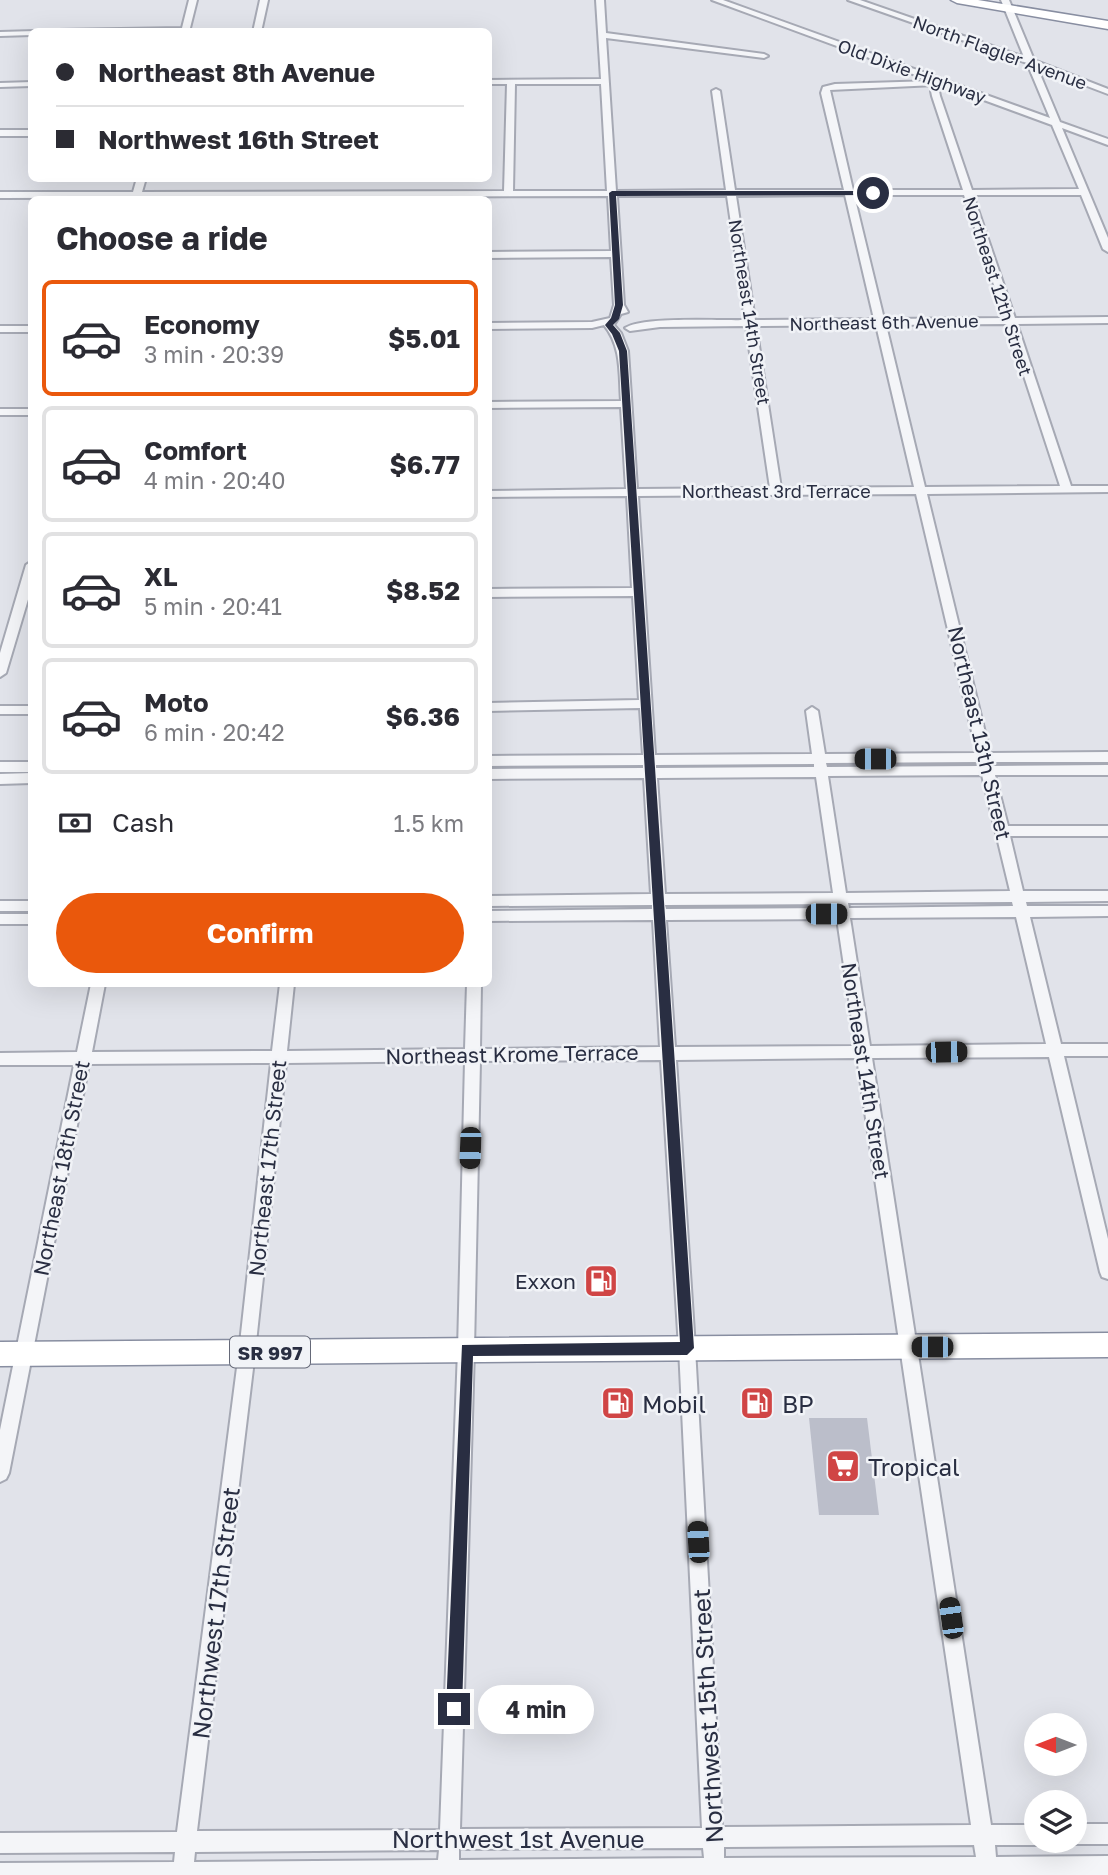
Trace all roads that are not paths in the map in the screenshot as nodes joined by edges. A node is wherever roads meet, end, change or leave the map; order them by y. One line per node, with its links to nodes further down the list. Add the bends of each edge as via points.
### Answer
1 (193, 0): 10 (street)
2 (264, 0): 11 (street)
3 (600, 0): 14 (street)
4 (716, 0): 20 (street, Old Dixie Highway)
5 (957, 0): 7 (highway)
6 (857, 1): 16 (street, North Flagler Avenue)
7 (1004, 2): 8 (highway); 9 (highway); 16 (street)
8 (1108, 18)
9 (1108, 25)
10 (186, 28)
11 (258, 28)
12 (28, 33): 13 (street)
13 (0, 34)
14 (602, 35): 15 (street); 17 (street)
15 (764, 56)
16 (1031, 62): 24 (street, North Flagler Avenue); 25 (street)
17 (604, 81): 19 (street); 36 (street)
18 (492, 82): 19 (street)
19 (511, 82): 35 (street)
20 (941, 82): 25 (street, Old Dixie Highway); 37 (street, Northeast 13th Street, via 826,89); 38 (street, Northeast 12th Street, via 936,96)
21 (28, 84): 22 (street)
22 (0, 85)
23 (716, 91): 42 (street, Northeast 14th Street)
24 (1108, 92)
25 (1056, 124): 28 (street, Old Dixie Highway); 29 (street)
26 (0, 133): 27 (street)
27 (28, 133)
28 (1090, 136): 29 (street); 30 (street, Old Dixie Highway)
29 (1064, 142): 34 (street)
30 (1108, 142)
31 (140, 182): 39 (street)
32 (233, 182): 40 (street)
33 (324, 182): 41 (street)
34 (1084, 192): 38 (street); 45 (street)
35 (509, 193): 36 (street); 44 (street, via 416,190)
36 (612, 193): 42 (street); 46 (street)
37 (850, 193): 38 (street); 42 (street); 51 (street, Northeast 13th Street)
38 (968, 193): 50 (street, Northeast 12th Street)
39 (136, 194): 40 (street); 43 (street)
40 (231, 194): 41 (street)
41 (322, 194): 44 (street)
42 (732, 194): 52 (street, Northeast 14th Street)
43 (0, 195)
44 (378, 196)
45 (1108, 249)
46 (616, 254): 47 (street); 48 (street)
47 (492, 255)
48 (619, 305): 53 (street); 54 (street)
49 (1108, 320): 50 (street, Northeast 6th Avenue)
50 (1010, 321): 51 (street, Northeast 6th Avenue); 65 (street, Northeast 12th Street)
51 (881, 322): 52 (street, Northeast 6th Avenue); 64 (street, Northeast 13th Street)
52 (752, 323): 54 (street, Northeast 6th Avenue); 66 (street, Northeast 14th Street)
53 (613, 324): 54 (street, Northeast 6th Avenue); 55 (street); 58 (street)
54 (629, 324): 58 (street)
55 (492, 326)
56 (0, 329): 57 (street)
57 (28, 329)
58 (623, 351): 59 (street, Northwest 15th Street)
59 (626, 404): 60 (street); 67 (street, Northwest 15th Street)
60 (492, 405)
61 (0, 412): 62 (street)
62 (28, 412)
63 (1108, 489): 65 (street, Northeast 3rd Terrace)
64 (921, 490): 65 (street, Northeast 3rd Terrace); 66 (street, Northeast 3rd Terrace); 80 (street, Northeast 13th Street)
65 (1066, 490)
66 (776, 491): 67 (street, Northeast 3rd Terrace)
67 (632, 492): 68 (street, Northeast 3rd Terrace); 70 (street, Northwest 15th Street)
68 (492, 494)
69 (28, 578): 72 (street)
70 (638, 592): 71 (street); 73 (street, Northwest 15th Street)
71 (492, 593)
72 (0, 673)
73 (645, 704): 74 (street); 81 (street, Northwest 15th Street)
74 (492, 707)
75 (0, 710): 76 (street)
76 (28, 710)
77 (812, 711): 82 (street, Northeast 14th Street)
78 (1108, 757): 80 (street)
79 (492, 761): 81 (street)
80 (988, 765): 82 (street); 85 (street); 89 (street, Northeast 13th Street)
81 (649, 766): 82 (street); 86 (street); 97 (street, Northwest 15th Street)
82 (820, 766): 96 (street, Northeast 14th Street)
83 (0, 767): 84 (street)
84 (28, 767)
85 (1108, 770)
86 (492, 774)
87 (28, 778): 88 (street)
88 (0, 779)
89 (1003, 831): 90 (street); 93 (street, Northeast 13th Street)
90 (1108, 831)
91 (1108, 896): 93 (street)
92 (492, 901): 97 (street)
93 (1021, 905): 96 (street); 98 (street); 106 (street, Northeast 13th Street)
94 (0, 906): 95 (street)
95 (28, 906)
96 (841, 906): 97 (street); 107 (street, Northeast 14th Street)
97 (658, 907): 99 (street); 108 (street, Northwest 15th Street)
98 (1108, 911)
99 (492, 916)
100 (0, 919): 101 (street)
101 (28, 919)
102 (97, 987): 111 (street, Northeast 18th Street)
103 (286, 987): 110 (street, Northeast 17th Street)
104 (474, 987): 109 (street)
105 (1108, 1050): 106 (street, Northeast Krome Terrace)
106 (1057, 1051): 107 (street, Northeast Krome Terrace); 113 (street, Northeast 13th Street)
107 (863, 1052): 108 (street, Northeast Krome Terrace); 115 (street, Northeast 14th Street)
108 (667, 1053): 109 (street, Northeast Krome Terrace); 116 (street, Northwest 15th Street)
109 (472, 1055): 110 (street, Northeast Krome Terrace); 117 (street)
110 (278, 1057): 111 (street, Northeast Krome Terrace); 118 (street, Northeast 17th Street)
111 (82, 1058): 112 (street, Northeast Krome Terrace); 119 (street, Northeast 18th Street)
112 (0, 1059)
113 (1108, 1272)
114 (1108, 1345): 115 (highway, SR 997)
115 (909, 1347): 116 (highway, SR 997); 124 (street, Northeast 14th Street)
116 (687, 1348): 117 (highway, SR 997); 126 (street, Northwest 15th Street)
117 (466, 1350): 118 (highway, SR 997); 127 (street)
118 (247, 1352): 119 (highway, SR 997); 128 (street, Northwest 17th Street)
119 (25, 1353): 120 (highway, SR 997); 121 (street, Northeast 18th Street)
120 (0, 1354)
121 (0, 1473)
122 (1087, 1834): 123 (street)
123 (1108, 1834)
124 (983, 1835): 125 (street, Northwest 1st Avenue); 126 (street, Northwest 1st Avenue); 131 (street, Northeast 14th Street)
125 (1024, 1835)
126 (713, 1836): 127 (street, Northwest 1st Avenue); 132 (street, Northwest 15th Street)
127 (449, 1838): 128 (street, Northwest 1st Avenue); 134 (street)
128 (186, 1841): 129 (street, Northwest 1st Avenue); 135 (street, Northwest 17th Street)
129 (0, 1843)
130 (1108, 1866): 131 (street, Northwest 1st Avenue)
131 (988, 1870): 132 (street, Northwest 1st Avenue)
132 (714, 1872): 134 (street, Northwest 1st Avenue)
133 (0, 1873): 135 (street, Northwest 1st Avenue)
134 (449, 1873): 135 (street, Northwest 1st Avenue)
135 (182, 1874)

